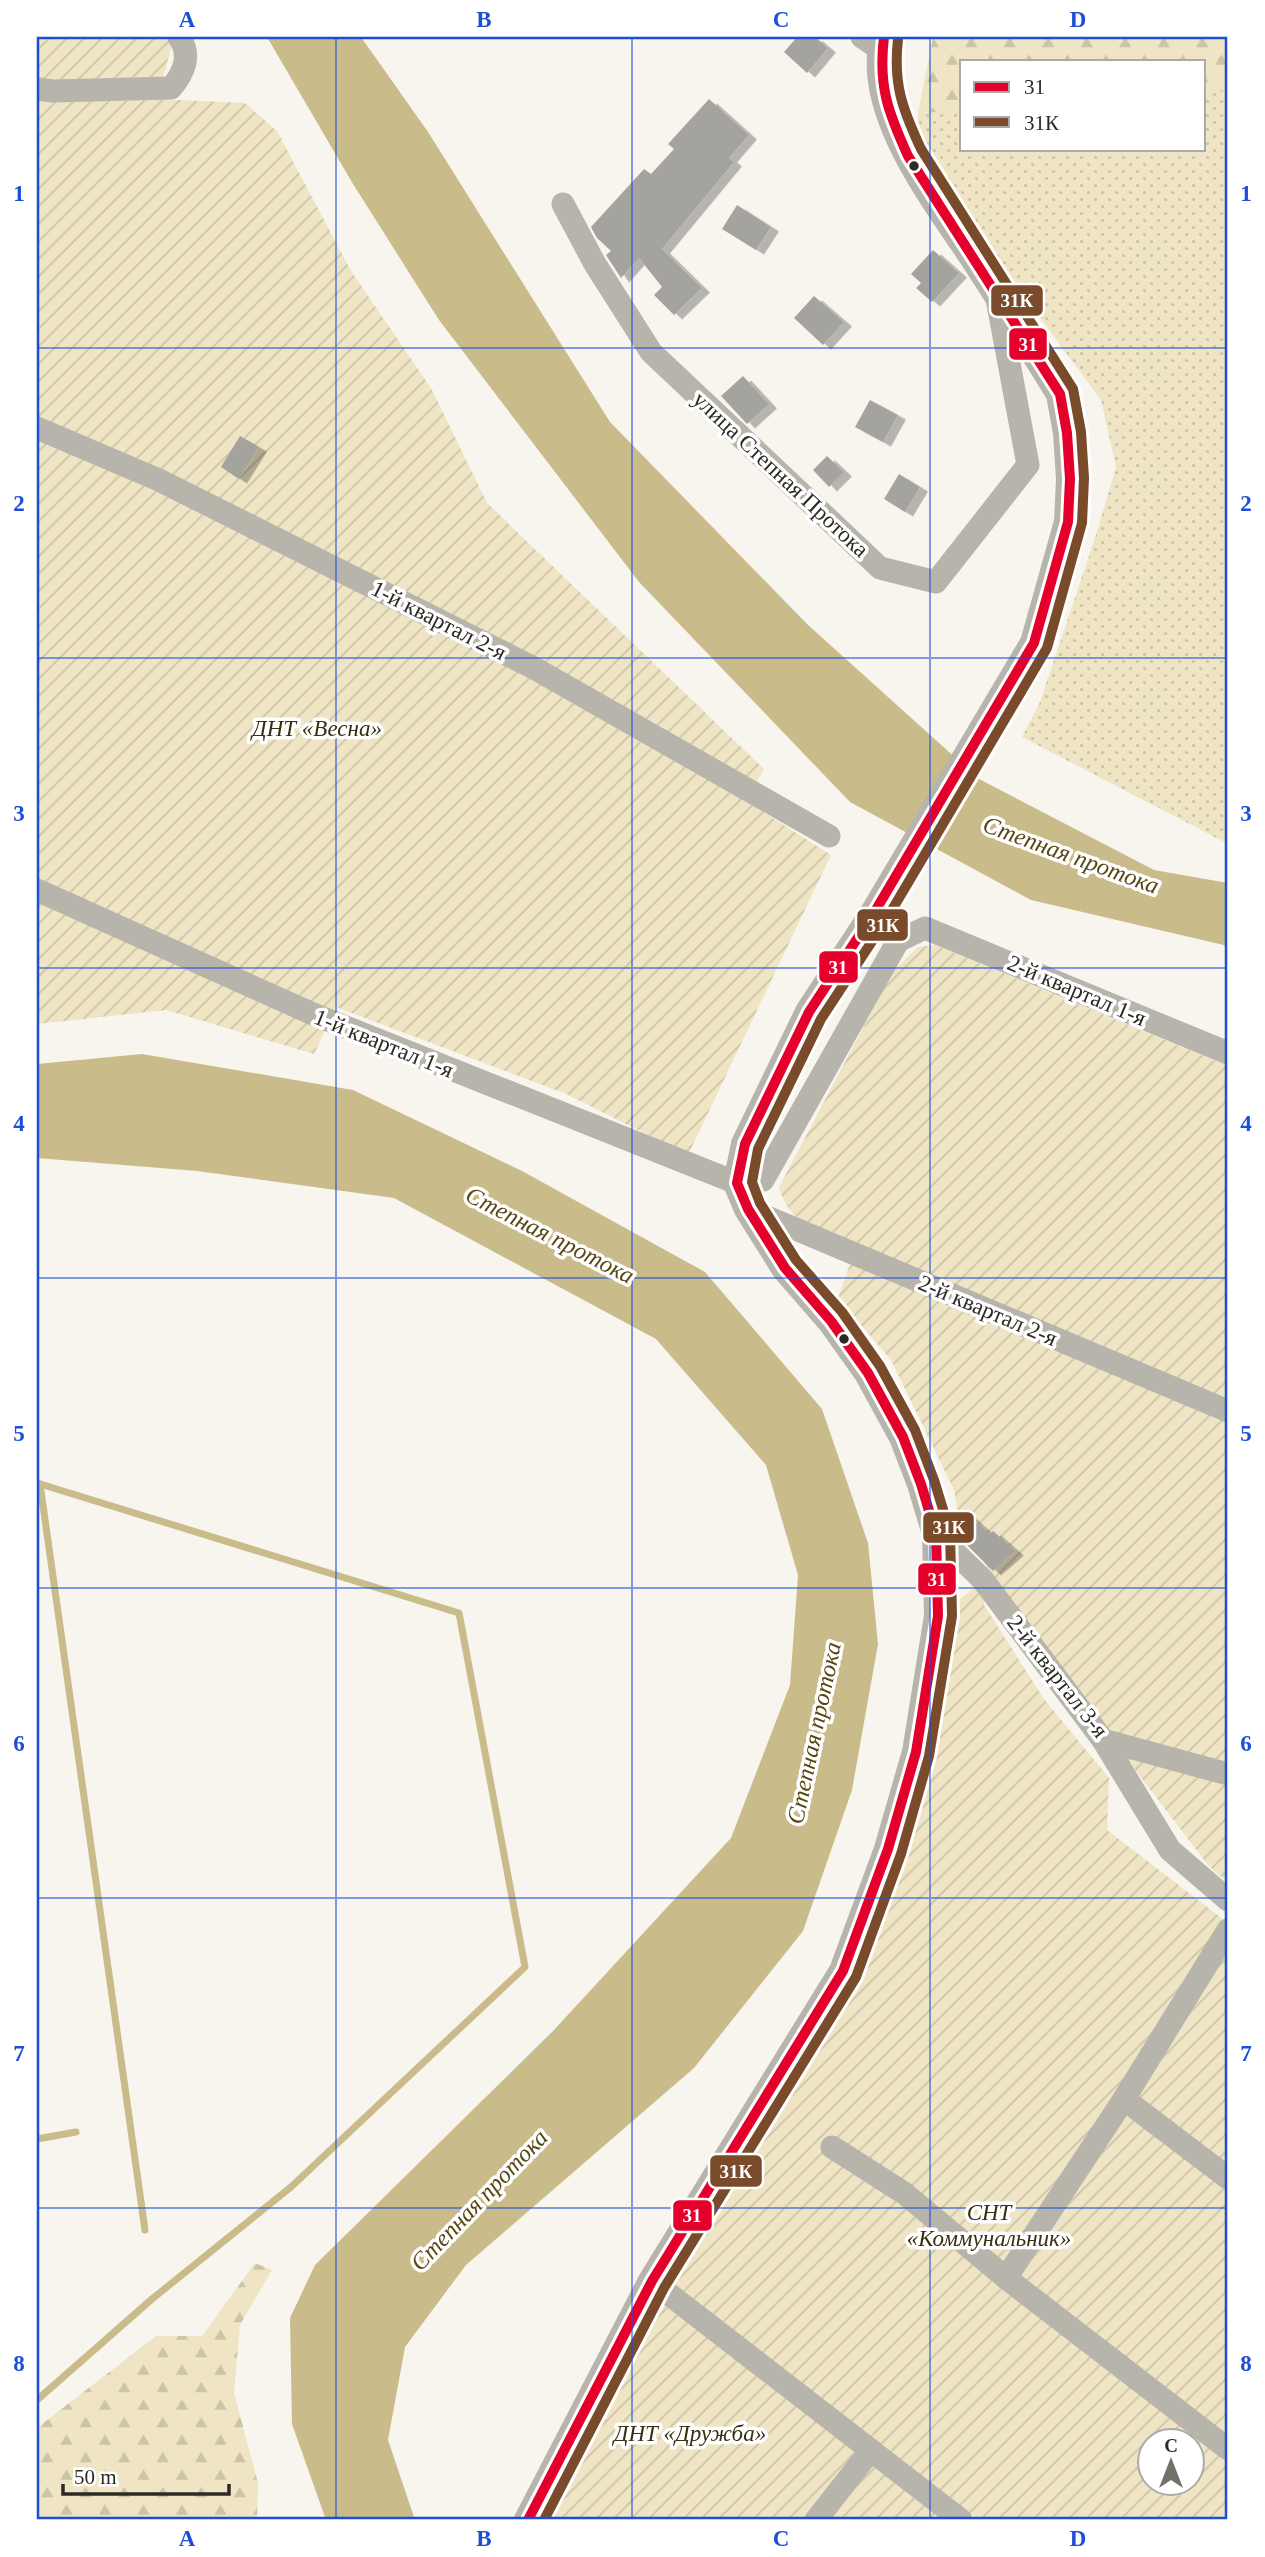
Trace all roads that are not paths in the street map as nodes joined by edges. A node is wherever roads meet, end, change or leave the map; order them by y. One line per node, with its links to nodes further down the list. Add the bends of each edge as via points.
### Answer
1 (179, 37): 3 (street, via 186,64 171,88)
2 (876, 41): 5 (street, via 895,128)
3 (37, 89)
4 (563, 204): 5 (street, улица Степная Протока, via 651,352 880,568 936,582 1028,465)
5 (996, 292): 10 (street, via 1059,394 1067,433 1068,522 1038,630 878,907 809,1012 744,1144)
6 (37, 428): 7 (street, 1-й квартал 2-я, via 159,480 534,668)
7 (830, 836)
8 (37, 890): 10 (street, 1-й квартал 1-я, via 313,1014)
9 (1228, 1053): 10 (street, 2-й квартал 1-я, via 925,928 898,941 763,1180)
10 (737, 1183): 11 (street)
11 (748, 1209): 12 (street, 2-й квартал 2-я); 13 (street, via 785,1268 868,1373 903,1437)
12 (1228, 1410)
13 (936, 1534): 14 (street, 2-й квартал 3-я, via 983,1580); 22 (street, via 938,1616 916,1752 888,1849 843,1971)
14 (1103, 1740): 15 (street, 2-й квартал 3-я); 16 (street, via 1170,1850)
15 (1228, 1774)
16 (1228, 1900)
17 (1228, 1930): 18 (street)
18 (1124, 2098): 20 (street); 21 (street)
19 (832, 2147): 21 (street, via 904,2193)
20 (1228, 2178)
21 (1006, 2278): 23 (street)
22 (652, 2281): 24 (street); 25 (street)
23 (1228, 2449)
24 (871, 2450): 26 (street); 27 (street)
25 (528, 2520)
26 (816, 2520)
27 (961, 2520)

